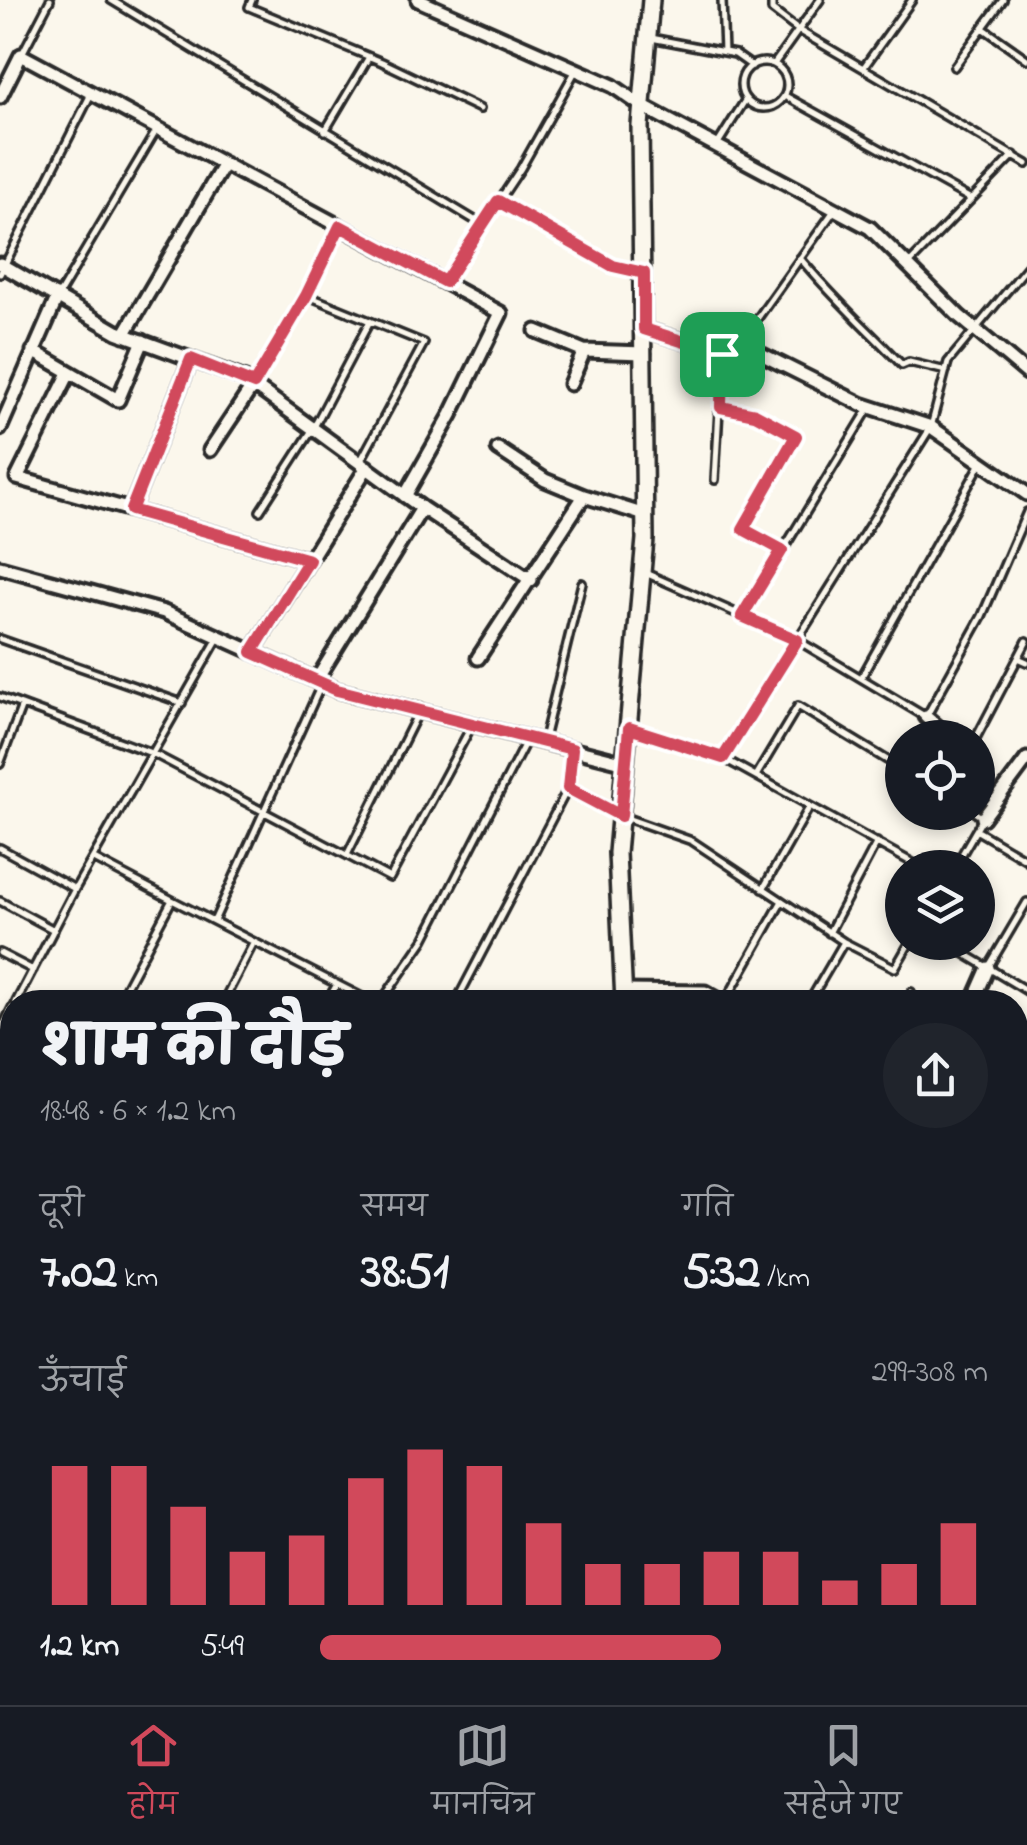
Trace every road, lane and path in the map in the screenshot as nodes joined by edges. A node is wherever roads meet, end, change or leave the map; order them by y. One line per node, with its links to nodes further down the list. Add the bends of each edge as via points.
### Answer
1 (50, 0): 15 (lane)
2 (111, 0): 30 (lane)
3 (252, 0): 16 (lane, via 249,7)
4 (418, 0): 22 (street)
5 (651, 0): 13 (street)
6 (722, 0): 14 (lane)
7 (772, 0): 12 (lane, via 772,10)
8 (820, 0): 12 (lane)
9 (912, 0): 21 (lane)
10 (1003, 0): 11 (lane)
11 (982, 28): 17 (lane); 20 (lane)
12 (798, 30): 18 (lane); 21 (lane)
13 (649, 38): 14 (lane); 27 (street)
14 (724, 52): 19 (lane)
15 (22, 55): 23 (street); 25 (street)
16 (369, 57): 28 (lane); 30 (lane)
17 (1027, 59)
18 (774, 64): 19 (lane); 24 (lane, via 786,78)
19 (752, 66): 26 (lane, via 742,75)
20 (954, 67)
21 (864, 68): 32 (lane)
22 (576, 70): 27 (street); 36 (lane)
23 (92, 92): 29 (street); 43 (lane)
24 (785, 96): 26 (lane, via 772,108 753,107); 35 (lane)
25 (0, 97)
26 (746, 99): 31 (lane)
27 (642, 106): 31 (street); 44 (street)
28 (480, 109)
29 (158, 128): 33 (street); 46 (lane)
30 (325, 131): 38 (lane)
31 (717, 145): 37 (street)
32 (1014, 155): 34 (lane); 35 (lane)
33 (224, 164): 39 (street); 52 (street)
34 (1027, 164)
35 (969, 198): 41 (lane)
36 (498, 201): 38 (lane); 44 (lane, via 613,266)
37 (836, 208): 40 (lane); 41 (street, via 870,228)
38 (481, 224): 45 (lane)
39 (340, 226): 45 (street); 47 (lane)
40 (800, 258): 54 (lane); 60 (lane, via 902,365)
41 (908, 265): 50 (street)
42 (1027, 267): 50 (lane)
43 (1, 268): 46 (street)
44 (644, 273): 49 (street)
45 (445, 282): 76 (street, via 502,313)
46 (58, 296): 52 (street); 55 (street)
47 (306, 296): 48 (lane); 63 (lane)
48 (370, 321): 67 (lane); 73 (lane, via 424,342)
49 (644, 329): 57 (street); 58 (street)
50 (976, 330): 60 (lane); 62 (street)
51 (536, 331): 56 (street)
52 (124, 335): 53 (street)
53 (143, 342): 59 (street); 61 (street, via 118,400)
54 (744, 346): 58 (street, via 736,358); 66 (street)
55 (33, 351): 61 (street); 69 (street)
56 (584, 352): 57 (street); 64 (street)
57 (644, 353): 82 (street)
58 (722, 354): 65 (lane)
59 (191, 359): 63 (street); 79 (street)
60 (946, 371): 68 (lane)
61 (69, 372): 79 (street, via 17,478)
62 (1027, 372)
63 (254, 384): 67 (street); 71 (street)
64 (570, 384)
65 (721, 407): 74 (lane); 83 (lane, via 755,414 796,436 743,529)
66 (869, 407): 68 (street); 83 (lane)
67 (314, 427): 73 (street); 80 (lane)
68 (930, 427): 72 (street); 92 (lane)
69 (0, 430)
70 (498, 449): 77 (street, via 544,480)
71 (210, 450)
72 (981, 462): 75 (street); 98 (lane)
73 (363, 464): 76 (street); 84 (street)
74 (716, 480)
75 (1027, 494)
76 (405, 496): 78 (street)
77 (584, 496): 82 (street); 87 (street)
78 (422, 508): 87 (street); 99 (street)
79 (131, 510): 84 (street)
80 (260, 511)
81 (1027, 512): 104 (lane, via 982,616)
82 (645, 515): 86 (street)
83 (782, 550): 89 (lane)
84 (309, 560): 94 (street)
85 (0, 567): 90 (street, via 164,612)
86 (642, 572): 89 (lane); 108 (street)
87 (531, 580): 95 (street)
88 (582, 583): 110 (lane)
89 (742, 616): 92 (lane)
90 (219, 637): 94 (street); 101 (lane)
91 (0, 639): 101 (lane)
92 (797, 640): 98 (lane); 113 (lane)
93 (1027, 640): 96 (lane)
94 (252, 652): 99 (street)
95 (478, 658)
96 (1018, 658): 97 (lane); 106 (lane)
97 (1027, 662)
98 (861, 678): 104 (lane)
99 (319, 682): 103 (street); 122 (lane)
100 (0, 697): 102 (lane)
101 (182, 704): 112 (lane)
102 (22, 705): 112 (lane); 117 (lane)
103 (419, 711): 107 (street); 129 (lane)
104 (926, 717): 105 (street)
105 (930, 720)
106 (985, 720)
107 (472, 724): 109 (street); 129 (lane, via 390,878)
108 (629, 728): 113 (lane); 116 (street)
109 (528, 738): 110 (street); 154 (lane, via 424,940)
110 (544, 742): 111 (street)
111 (572, 749): 116 (street); 119 (lane)
112 (154, 754): 122 (lane); 130 (lane)
113 (723, 758): 118 (lane)
114 (885, 759): 118 (lane, via 798,706)
115 (1027, 759): 120 (street)
116 (626, 762): 123 (street)
117 (0, 764)
118 (756, 776): 121 (lane)
119 (568, 788): 123 (lane); 155 (lane)
120 (995, 796)
121 (810, 806): 125 (lane); 132 (lane)
122 (266, 812): 129 (lane); 138 (lane)
123 (621, 816): 132 (lane, via 692,841); 156 (street)
124 (976, 830): 128 (lane); 131 (lane)
125 (877, 842): 127 (lane); 140 (lane)
126 (0, 848): 133 (lane)
127 (891, 850)
128 (964, 850)
129 (347, 855)
130 (94, 859): 133 (lane); 134 (lane)
131 (1027, 860)
132 (763, 888): 135 (lane)
133 (75, 889): 139 (lane)
134 (172, 900): 138 (lane); 150 (lane)
135 (782, 901): 140 (lane); 157 (lane)
136 (0, 902): 139 (lane)
137 (1027, 902): 146 (lane)
138 (214, 922): 141 (lane)
139 (54, 930): 147 (lane)
140 (829, 932): 142 (lane)
141 (254, 942): 148 (lane); 151 (lane)
142 (844, 942): 144 (lane, via 894,968); 158 (lane)
143 (0, 953): 147 (lane)
144 (899, 960)
145 (975, 960): 146 (lane)
146 (988, 968): 159 (street); 160 (lane)
147 (33, 970): 149 (lane)
148 (337, 984): 152 (lane); 153 (lane)
149 (22, 990)
150 (124, 990)
151 (229, 990)
152 (334, 990)
153 (349, 990)
154 (389, 990)
155 (462, 990)
156 (624, 990)
157 (731, 990)
158 (816, 990)
159 (978, 990)
160 (1024, 990)

